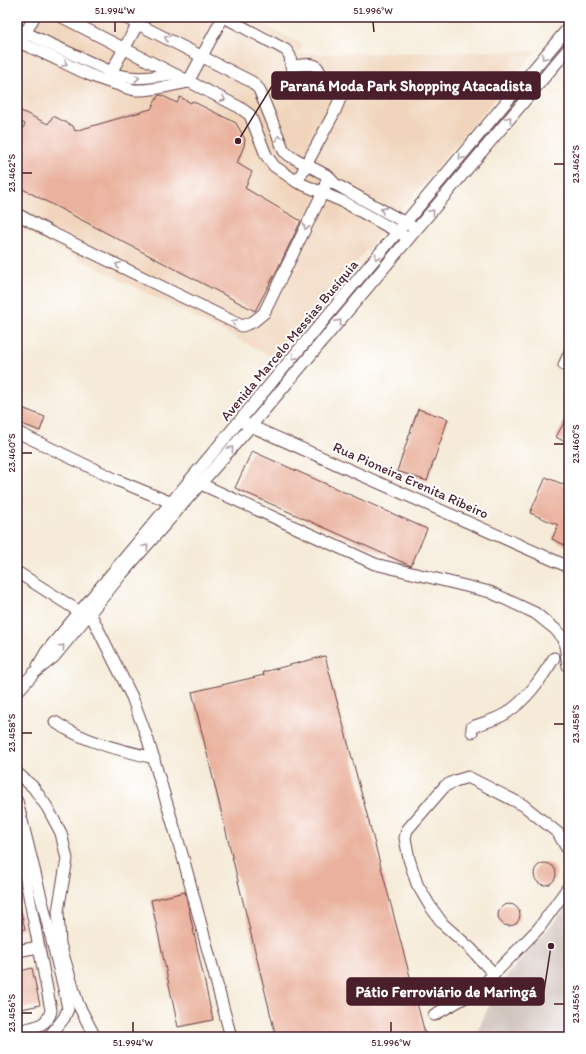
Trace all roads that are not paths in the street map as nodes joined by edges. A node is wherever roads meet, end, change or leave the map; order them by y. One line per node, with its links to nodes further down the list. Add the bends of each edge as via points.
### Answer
1 (34, 17): 7 (street)
2 (62, 17): 9 (street)
3 (124, 17): 5 (street)
4 (224, 17): 11 (street); 15 (street, via 286,50 290,56 291,66 314,65 329,86 342,94)
5 (139, 20): 9 (street); 11 (street, one-way to 5)
6 (569, 27): 22 (street, Avenida Marcelo Messias Busíquia, one-way to 22)
7 (22, 30): 8 (street); 13 (street)
8 (19, 42): 13 (street, one-way to 13)
9 (124, 48): 12 (street); 13 (street)
10 (569, 48): 23 (street, Avenida Marcelo Messias Busíquia, one-way to 10)
11 (201, 56): 14 (street); 15 (street, one-way to 11, via 284,151 256,86)
12 (173, 74): 13 (street, one-way to 12, via 150,78); 14 (street)
13 (109, 77): 14 (street, via 135,90 152,90)
14 (188, 82): 17 (street, one-way to 17, via 250,115 266,155 274,166)
15 (307, 164): 16 (street); 17 (street)
16 (328, 176): 18 (street); 19 (street, via 335,184)
17 (297, 182): 18 (street)
18 (323, 192): 20 (street); 21 (street, one-way to 21, via 264,313 253,322 242,326)
19 (349, 192): 20 (street); 22 (street, one-way to 19)
20 (344, 202): 24 (street)
21 (17, 214)
22 (406, 223): 23 (street); 24 (street, Avenida Marcelo Messias Busíquia)
23 (417, 229): 25 (street, Avenida Marcelo Messias Busíquia)
24 (398, 232): 25 (street); 28 (street, Avenida Marcelo Messias Busíquia, one-way to 28)
25 (409, 239): 29 (street, Avenida Marcelo Messias Busíquia, one-way to 25)
26 (569, 354): 27 (street, via 564,365)
27 (569, 367)
28 (240, 422): 29 (street, Rua Pioneira Erenita Ribeiro); 32 (street, Avenida Marcelo Messias Busíquia)
29 (250, 426): 31 (street, Avenida Marcelo Messias Busíquia, one-way to 29); 33 (street, Rua Pioneira Erenita Ribeiro)
30 (17, 432): 32 (street)
31 (201, 484): 32 (street, Avenida Marcelo Messias Busíquia); 37 (street, via 375,564 490,592 535,613 564,639)
32 (176, 505): 35 (street, Avenida Marcelo Messias Busíquia)
33 (569, 567)
34 (17, 572): 35 (street)
35 (85, 612): 38 (street, Avenida Marcelo Messias Busíquia, via 46,652 34,673); 41 (street, via 132,697)
36 (554, 658): 40 (street, via 522,700 504,715 472,727)
37 (568, 666)
38 (17, 692)
39 (55, 722): 41 (street, via 69,732)
40 (472, 732)
41 (154, 758): 55 (street)
42 (17, 772): 54 (street, via 37,792 62,833 67,858 58,911 60,944 78,1004)
43 (17, 801): 53 (street, via 68,1009)
44 (17, 843): 46 (street)
45 (569, 852): 50 (street, via 558,833 523,805 468,777 445,786 407,830 405,838 409,859 417,884 430,906 443,924)
46 (21, 875): 48 (street)
47 (569, 886): 50 (street, via 539,928)
48 (39, 947): 49 (street); 52 (street, via 50,1015 44,1024)
49 (17, 951)
50 (494, 974): 51 (street, via 478,990)
51 (434, 1015)
52 (17, 1032)
53 (49, 1037)
54 (95, 1037)
55 (231, 1037)

